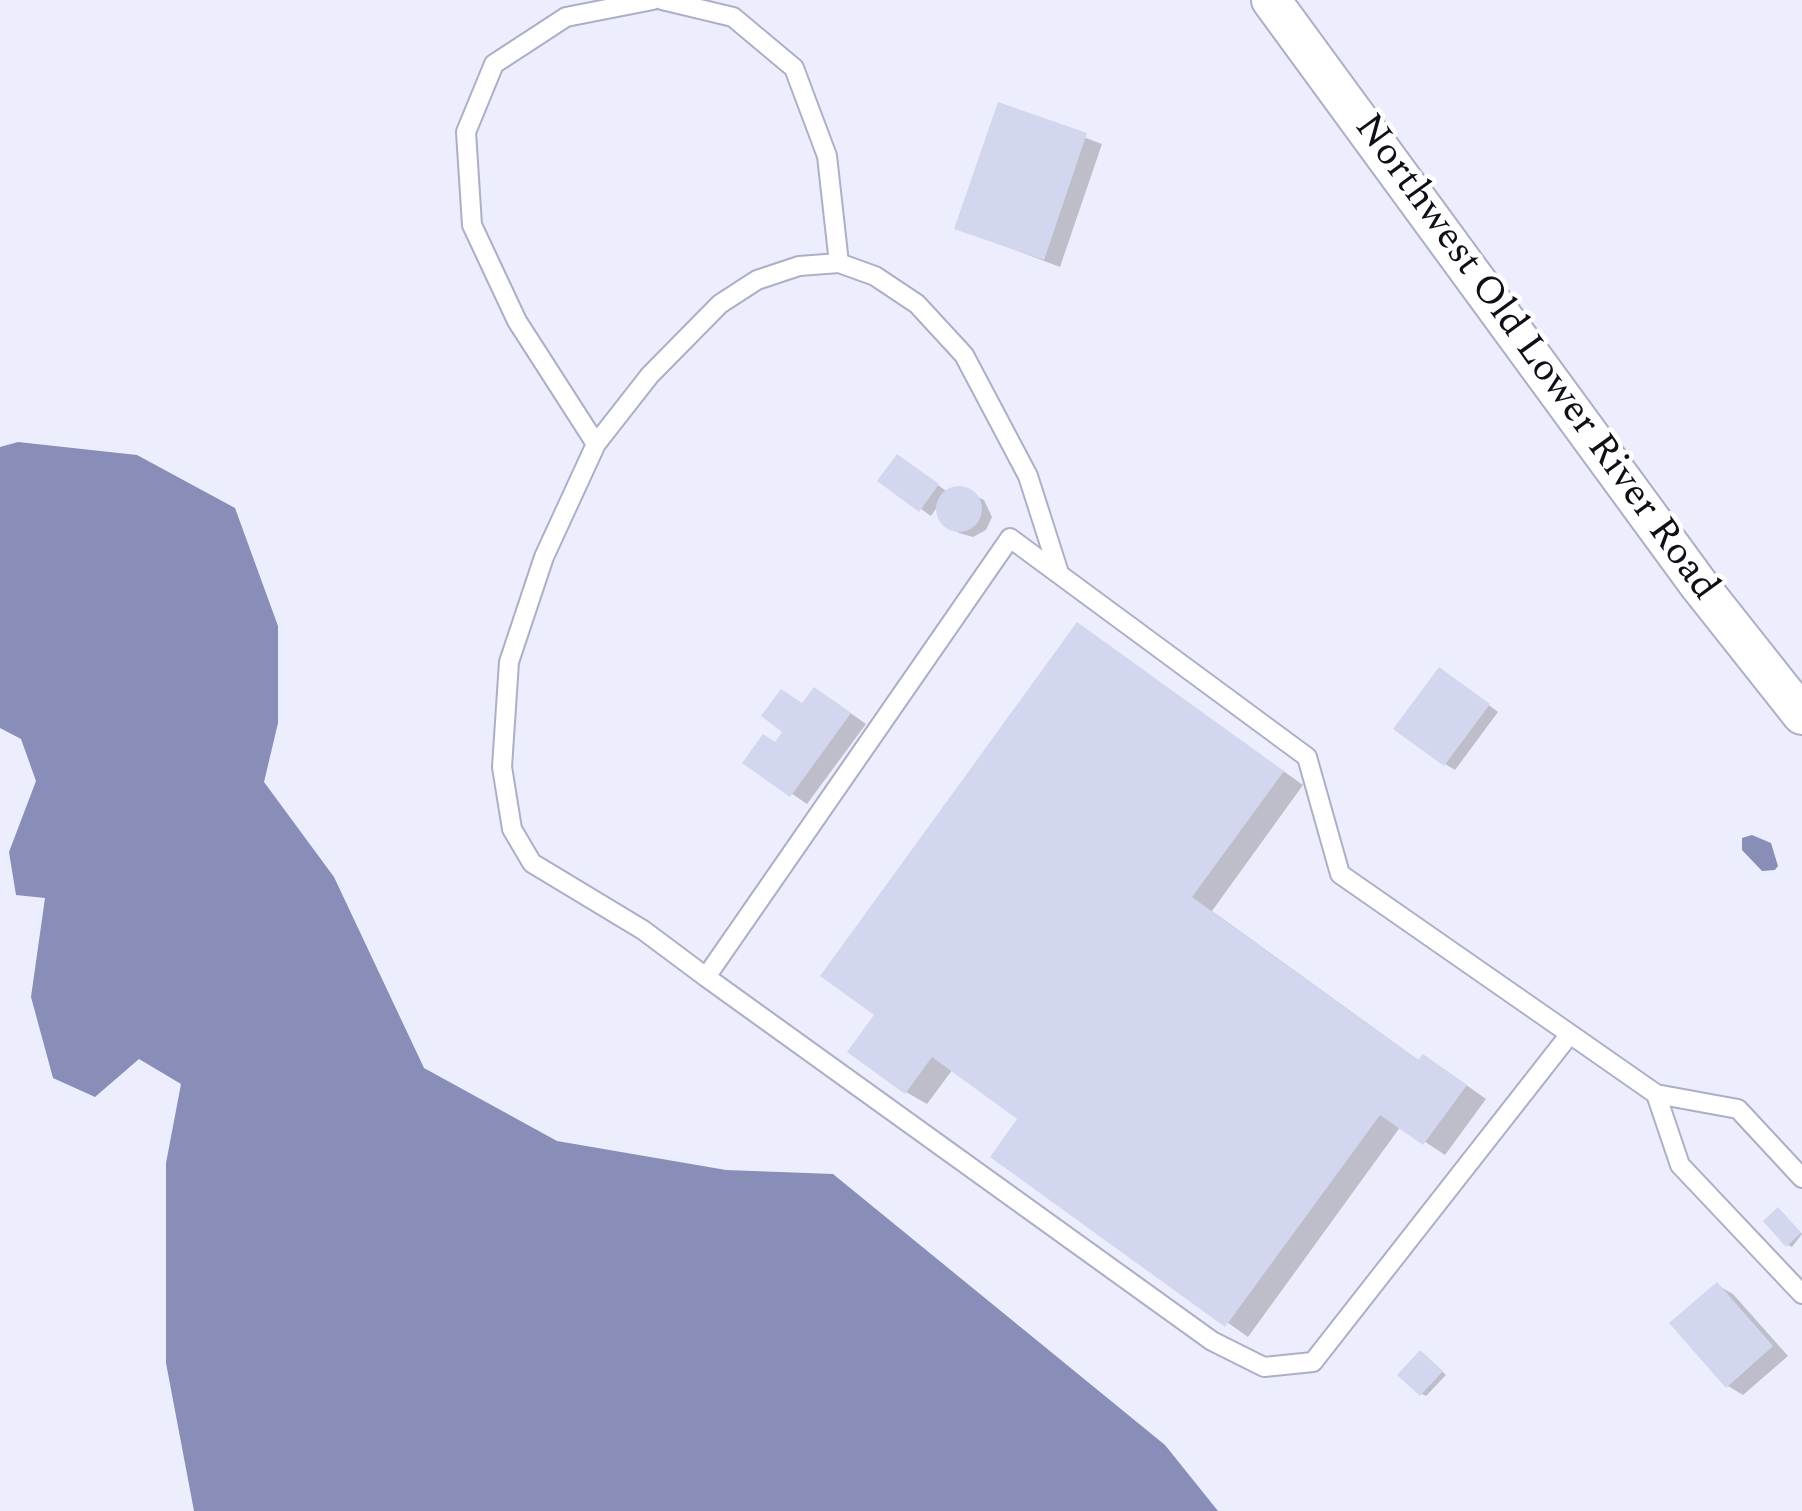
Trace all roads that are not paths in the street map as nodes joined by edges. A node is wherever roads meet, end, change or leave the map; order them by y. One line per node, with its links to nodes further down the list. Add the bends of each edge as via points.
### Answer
1 (653, 0): 5 (lane, via 566,16 494,64 466,132 472,226 518,321)
2 (662, 0): 4 (lane, via 733,16 794,68 828,156)
3 (1271, 0): 7 (street, Northwest Old Lower River Road, via 1687,569)
4 (839, 264): 5 (lane, via 799,266 758,280 720,304 650,375); 6 (lane, via 875,276 917,304 964,355 1028,476)
5 (596, 444): 8 (lane, via 544,558 509,662 505,796 512,829 532,863)
6 (1059, 574): 8 (lane, via 1010,538); 9 (lane, via 1308,757 1340,874)
7 (1802, 715)
8 (706, 977): 9 (lane, via 1212,1341 1264,1367 1314,1362)
9 (1570, 1034): 10 (lane)
10 (1656, 1094): 11 (lane, via 1738,1109); 12 (lane, via 1680,1165)
11 (1802, 1178)
12 (1802, 1294)

